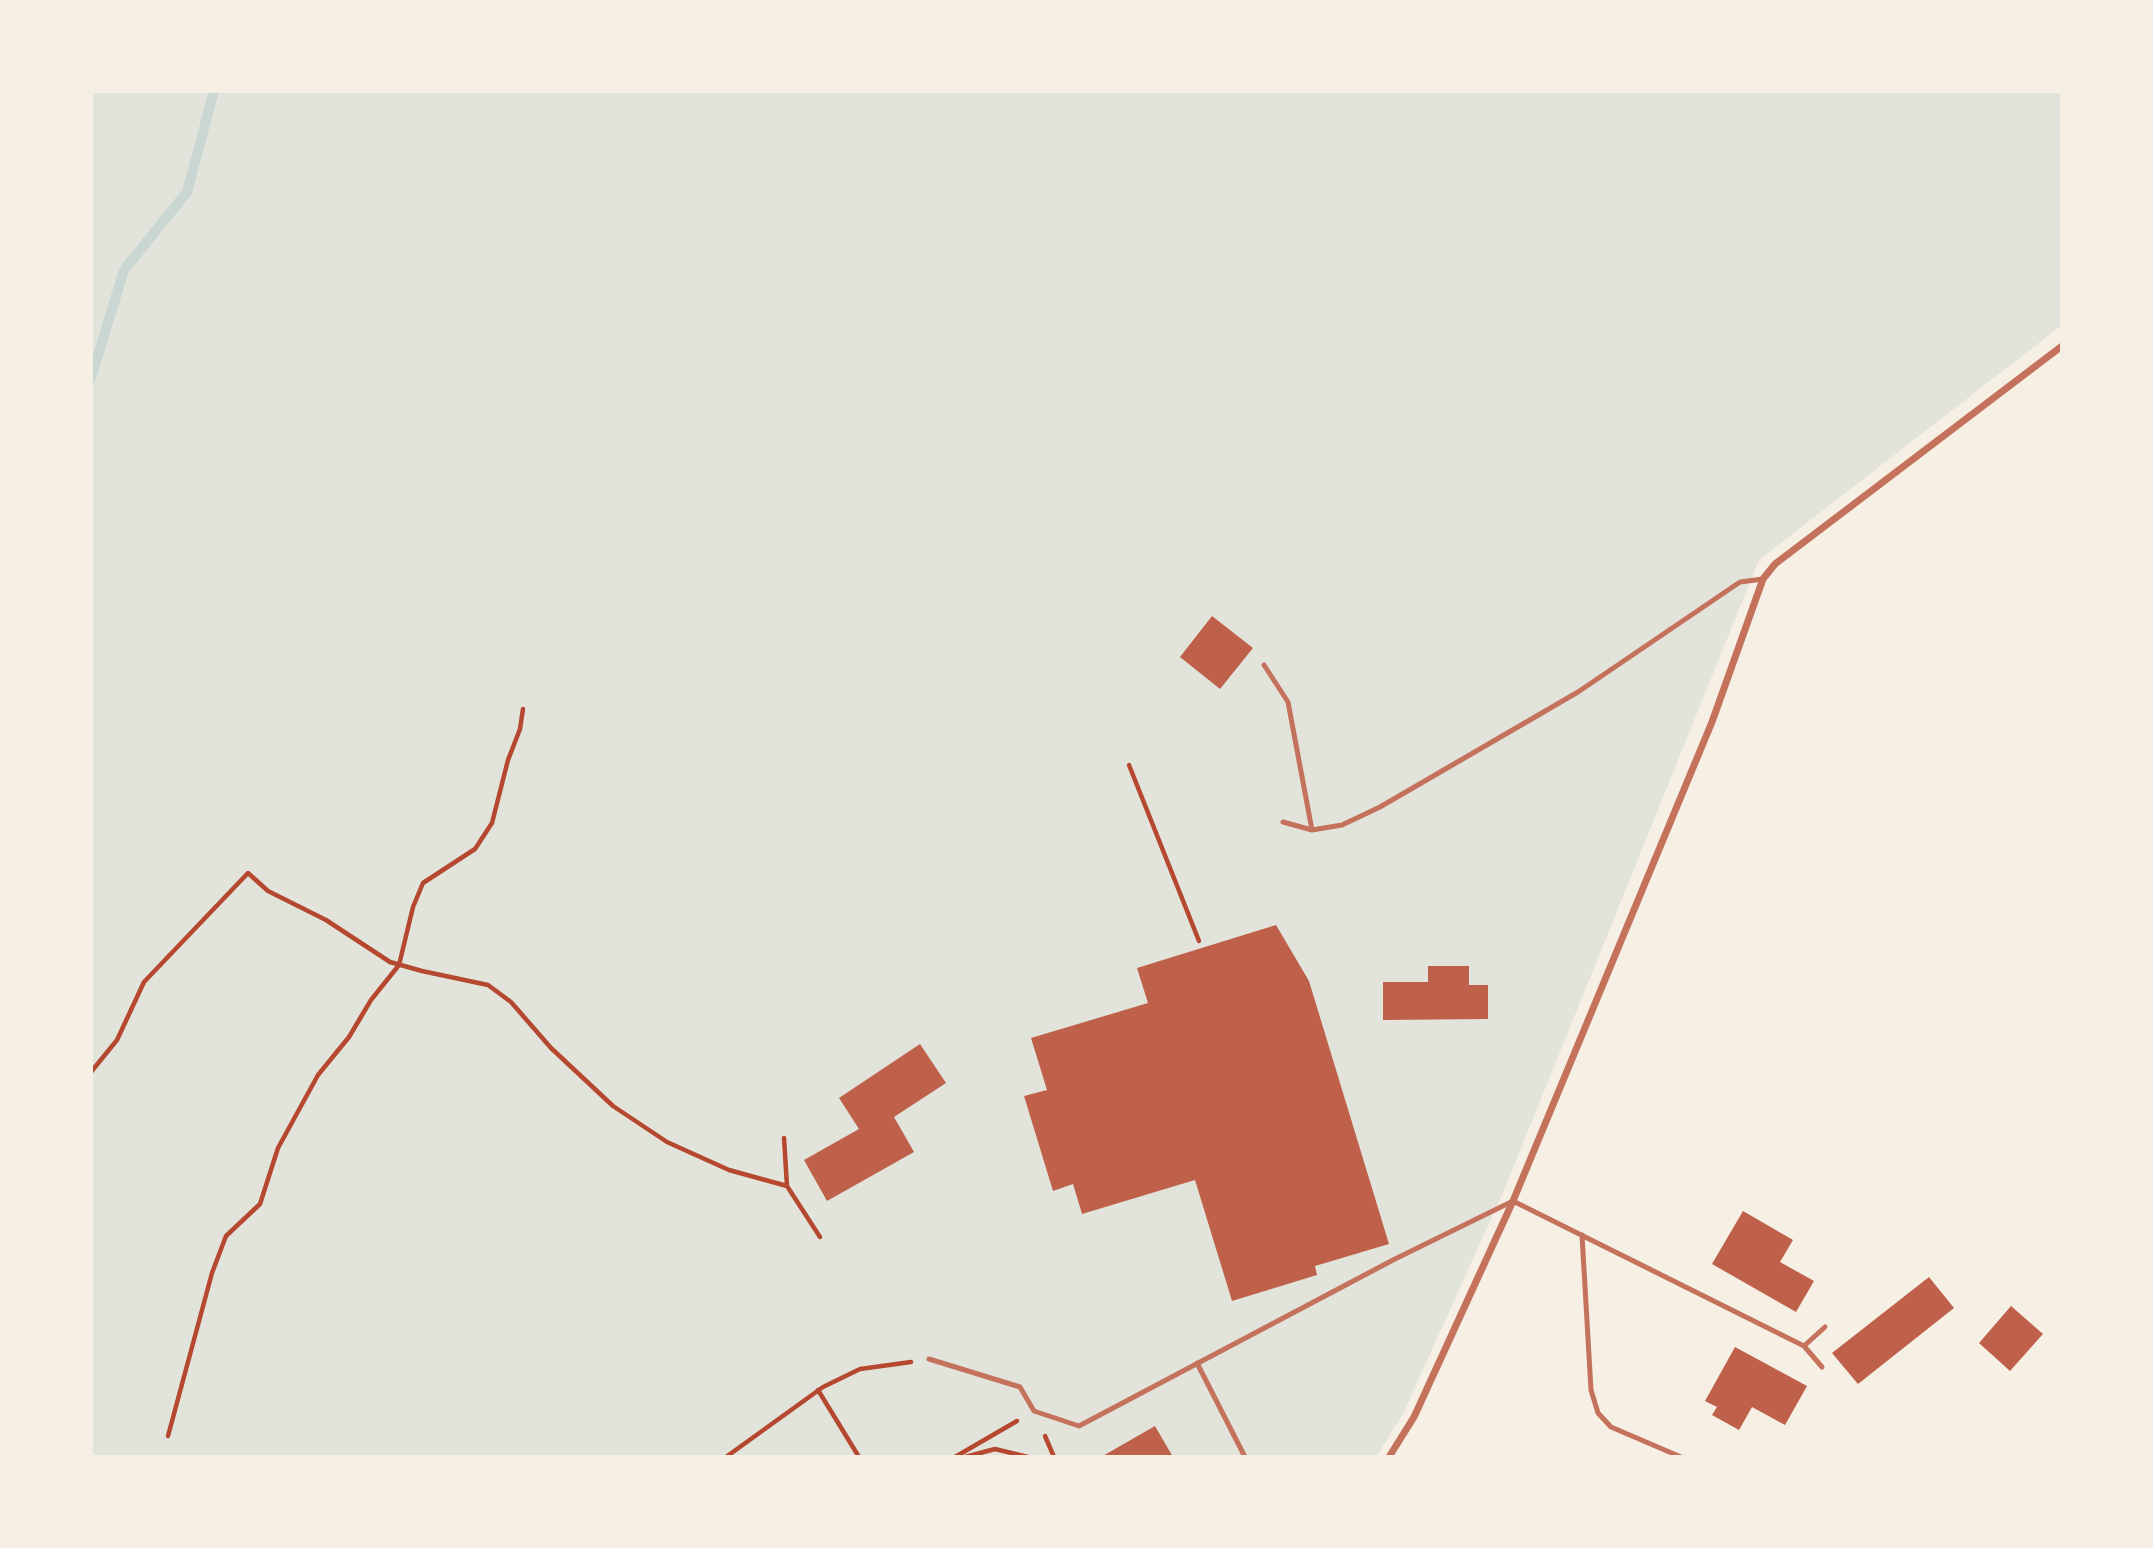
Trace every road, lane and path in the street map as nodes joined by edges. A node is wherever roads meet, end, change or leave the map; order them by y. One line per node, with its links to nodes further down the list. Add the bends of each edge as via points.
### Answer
1 (2062, 346): 2 (street, via 1775,564)
2 (1763, 579): 7 (lane, via 1740,582 1578,692 1421,785 1342,825); 13 (street, via 1712,722)
3 (1264, 665): 7 (lane, via 1288,702)
4 (523, 709): 9 (path, via 492,824 475,849 423,883)
5 (1129, 765): 8 (path)
6 (1283, 822): 7 (lane)
7 (1312, 830)
8 (1199, 941)
9 (399, 965): 10 (path, via 268,891 248,873 144,982 117,1040); 12 (path, via 488,985 511,1002 551,1048 613,1106 667,1142 729,1170); 23 (path, via 318,1075 278,1148 260,1204 226,1236)
10 (91, 1072)
11 (785, 1138): 12 (path)
12 (787, 1186): 15 (path)
13 (1513, 1201): 14 (lane); 19 (lane); 30 (street, via 1414,1417)
14 (1582, 1235): 17 (lane); 31 (lane, via 1591,1390 1598,1413 1611,1427)
15 (820, 1237)
16 (1825, 1326): 17 (lane)
17 (1804, 1346): 20 (lane)
18 (929, 1359): 21 (path, via 860,1369); 22 (lane, via 1020,1387)
19 (1197, 1363): 22 (lane, via 1079,1426); 29 (lane)
20 (1822, 1367)
21 (818, 1390): 24 (path); 25 (path)
22 (1034, 1411): 26 (path)
23 (168, 1436)
24 (726, 1457)
25 (859, 1457)
26 (955, 1457)
27 (965, 1457): 28 (path, via 995,1450)
28 (1028, 1457)
29 (1245, 1457)
30 (1389, 1457)
31 (1681, 1457)

